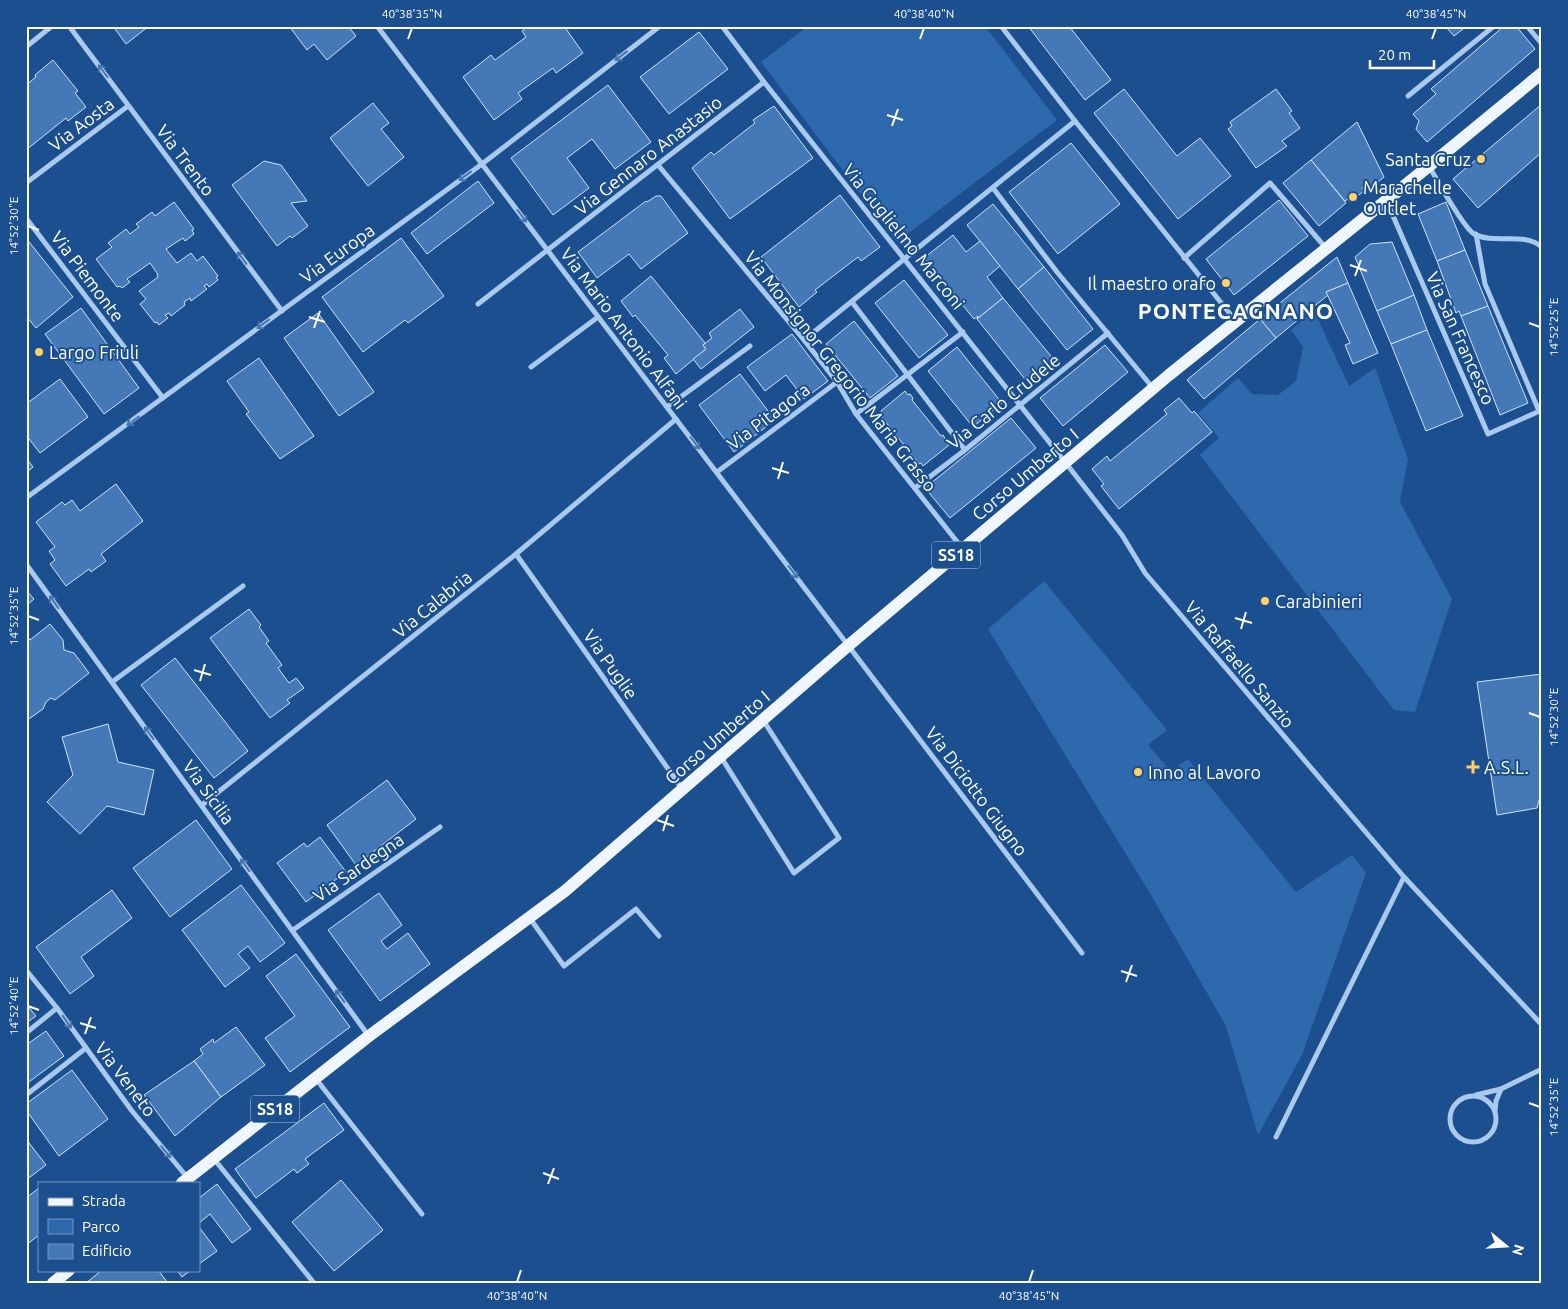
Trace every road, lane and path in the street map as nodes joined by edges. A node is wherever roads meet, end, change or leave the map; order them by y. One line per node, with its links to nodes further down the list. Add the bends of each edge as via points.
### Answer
1 (52, 26): 10 (street)
2 (69, 26): 14 (street, Via Trento, one-way to 2)
3 (377, 26): 16 (street, Via Mario Antonio Alfani)
4 (660, 26): 16 (street, Via Europa, one-way to 16)
5 (722, 26): 12 (street, Via Guglielmo Marconi)
6 (1001, 26): 15 (street)
7 (1494, 26): 13 (street)
8 (1526, 26): 9 (street)
9 (1542, 44)
10 (26, 47)
11 (1542, 72): 18 (main road, Corso Umberto I / SS18)
12 (764, 82): 17 (street, Via Gennaro Anastasio); 28 (street, Via Guglielmo Marconi)
13 (1408, 96)
14 (128, 106): 19 (street, Via Aosta); 31 (street, Via Trento, one-way to 14)
15 (1075, 121): 20 (street); 27 (street)
16 (482, 164): 26 (street, Via Mario Antonio Alfani, one-way to 26); 31 (street, Via Europa, one-way to 31)
17 (658, 165): 26 (street, Via Gennaro Anastasio); 36 (street, Via Monsignor Gregorio Maria Grasso)
18 (1429, 166): 21 (main road, Corso Umberto I / SS18); 23 (street, via 1469,230)
19 (26, 183)
20 (993, 188): 28 (street); 35 (street)
21 (1386, 200): 25 (main road, Corso Umberto I / SS18); 45 (street, Via San Francesco, via 1488,434)
22 (26, 218): 42 (street, Via Piemonte)
23 (1476, 234): 24 (street, via 1496,240 1520,239); 45 (street, via 1485,284)
24 (1540, 246)
25 (1326, 248): 27 (street, via 1270,183); 33 (main road, Corso Umberto I / SS18)
26 (548, 251): 30 (street, Via Gennaro Anastasio); 32 (street, Via Mario Antonio Alfani)
27 (1184, 258): 33 (street)
28 (906, 259): 29 (street); 34 (street, Via Guglielmo Marconi)
29 (852, 302): 36 (street); 39 (street)
30 (478, 304)
31 (282, 311): 42 (street, Via Europa, one-way to 42)
32 (598, 317): 38 (street); 44 (street, Via Mario Antonio Alfani)
33 (1235, 320): 41 (main road, Corso Umberto I / SS18)
34 (963, 332): 39 (street); 43 (street, Via Guglielmo Marconi)
35 (1108, 334): 41 (street); 43 (street, Via Carlo Crudele)
36 (804, 340): 40 (street, Via Monsignor Gregorio Maria Grasso)
37 (750, 346): 44 (street)
38 (531, 367)
39 (908, 375): 46 (street); 48 (street)
40 (837, 382): 46 (street, Via Monsignor Gregorio Maria Grasso); 50 (street, Via Pitagora)
41 (1153, 388): 49 (main road, Corso Umberto I / SS18)
42 (163, 398): 52 (street, Via Europa, one-way to 52)
43 (1021, 404): 48 (street, Via Carlo Crudele); 49 (street, Via Guglielmo Marconi)
44 (667, 407): 47 (street, Via Mario Antonio Alfani)
45 (1540, 410)
46 (856, 414): 51 (street, Via Monsignor Gregorio Maria Grasso)
47 (676, 419): 50 (street, Via Mario Antonio Alfani, one-way to 50); 54 (street, Via Calabria)
48 (965, 450): 51 (street, Via Carlo Crudele)
49 (1066, 462): 53 (main road, Corso Umberto I / SS18); 64 (street, Via Raffaello Sanzio, via 1122,535 1145,572)
50 (717, 472): 57 (street, Via Mario Antonio Alfani, one-way to 57)
51 (915, 488): 53 (street, Via Monsignor Gregorio Maria Grasso)
52 (26, 498)
53 (963, 549): 57 (main road, Corso Umberto I / SS18)
54 (516, 554): 61 (street, Via Puglie); 62 (street, Via Calabria)
55 (26, 564): 58 (street, Via Sicilia, one-way to 55)
56 (243, 586): 58 (street)
57 (849, 645): 59 (main road, Corso Umberto I / SS18); 68 (street, Via Diciotto Giugno)
58 (112, 682): 62 (street, Via Sicilia, one-way to 58)
59 (763, 720): 60 (main road, Corso Umberto I / SS18); 60 (street, via 839,838 794,873)
60 (721, 757): 61 (main road, Corso Umberto I / SS18)
61 (683, 790): 65 (main road, Corso Umberto I / SS18, via 565,891)
62 (202, 805): 66 (street, Via Sicilia, one-way to 62)
63 (440, 827): 66 (street, Via Sardegna)
64 (1404, 877): 71 (street, Via Raffaello Sanzio); 81 (street)
65 (529, 917): 67 (street, via 564,966 636,909); 73 (main road, Corso Umberto I / SS18)
66 (293, 930): 73 (street, Via Sicilia, one-way to 66)
67 (659, 936)
68 (1082, 953)
69 (26, 970): 70 (street, Via Veneto)
70 (58, 1008): 72 (street); 74 (street, Via Veneto, one-way to 74)
71 (1542, 1026)
72 (26, 1033)
73 (369, 1036): 76 (main road, SS18)
74 (86, 1048): 78 (street); 83 (street, Via Veneto, one-way to 83)
75 (1542, 1069): 77 (street)
76 (315, 1077): 82 (main road, SS18); 84 (street)
77 (1501, 1088): 79 (street); 80 (street)
78 (26, 1095)
79 (1472, 1096): 80 (street, via 1486,1100); 80 (street, via 1458,1102 1451,1115 1453,1130 1464,1141 1472,1143 1486,1139 1495,1126)
80 (1495, 1112)
81 (1276, 1137)
82 (212, 1158): 83 (main road, SS18); 87 (street)
83 (185, 1180)
84 (422, 1214)
85 (67, 1272): 86 (main road)
86 (53, 1283)
87 (314, 1283)

